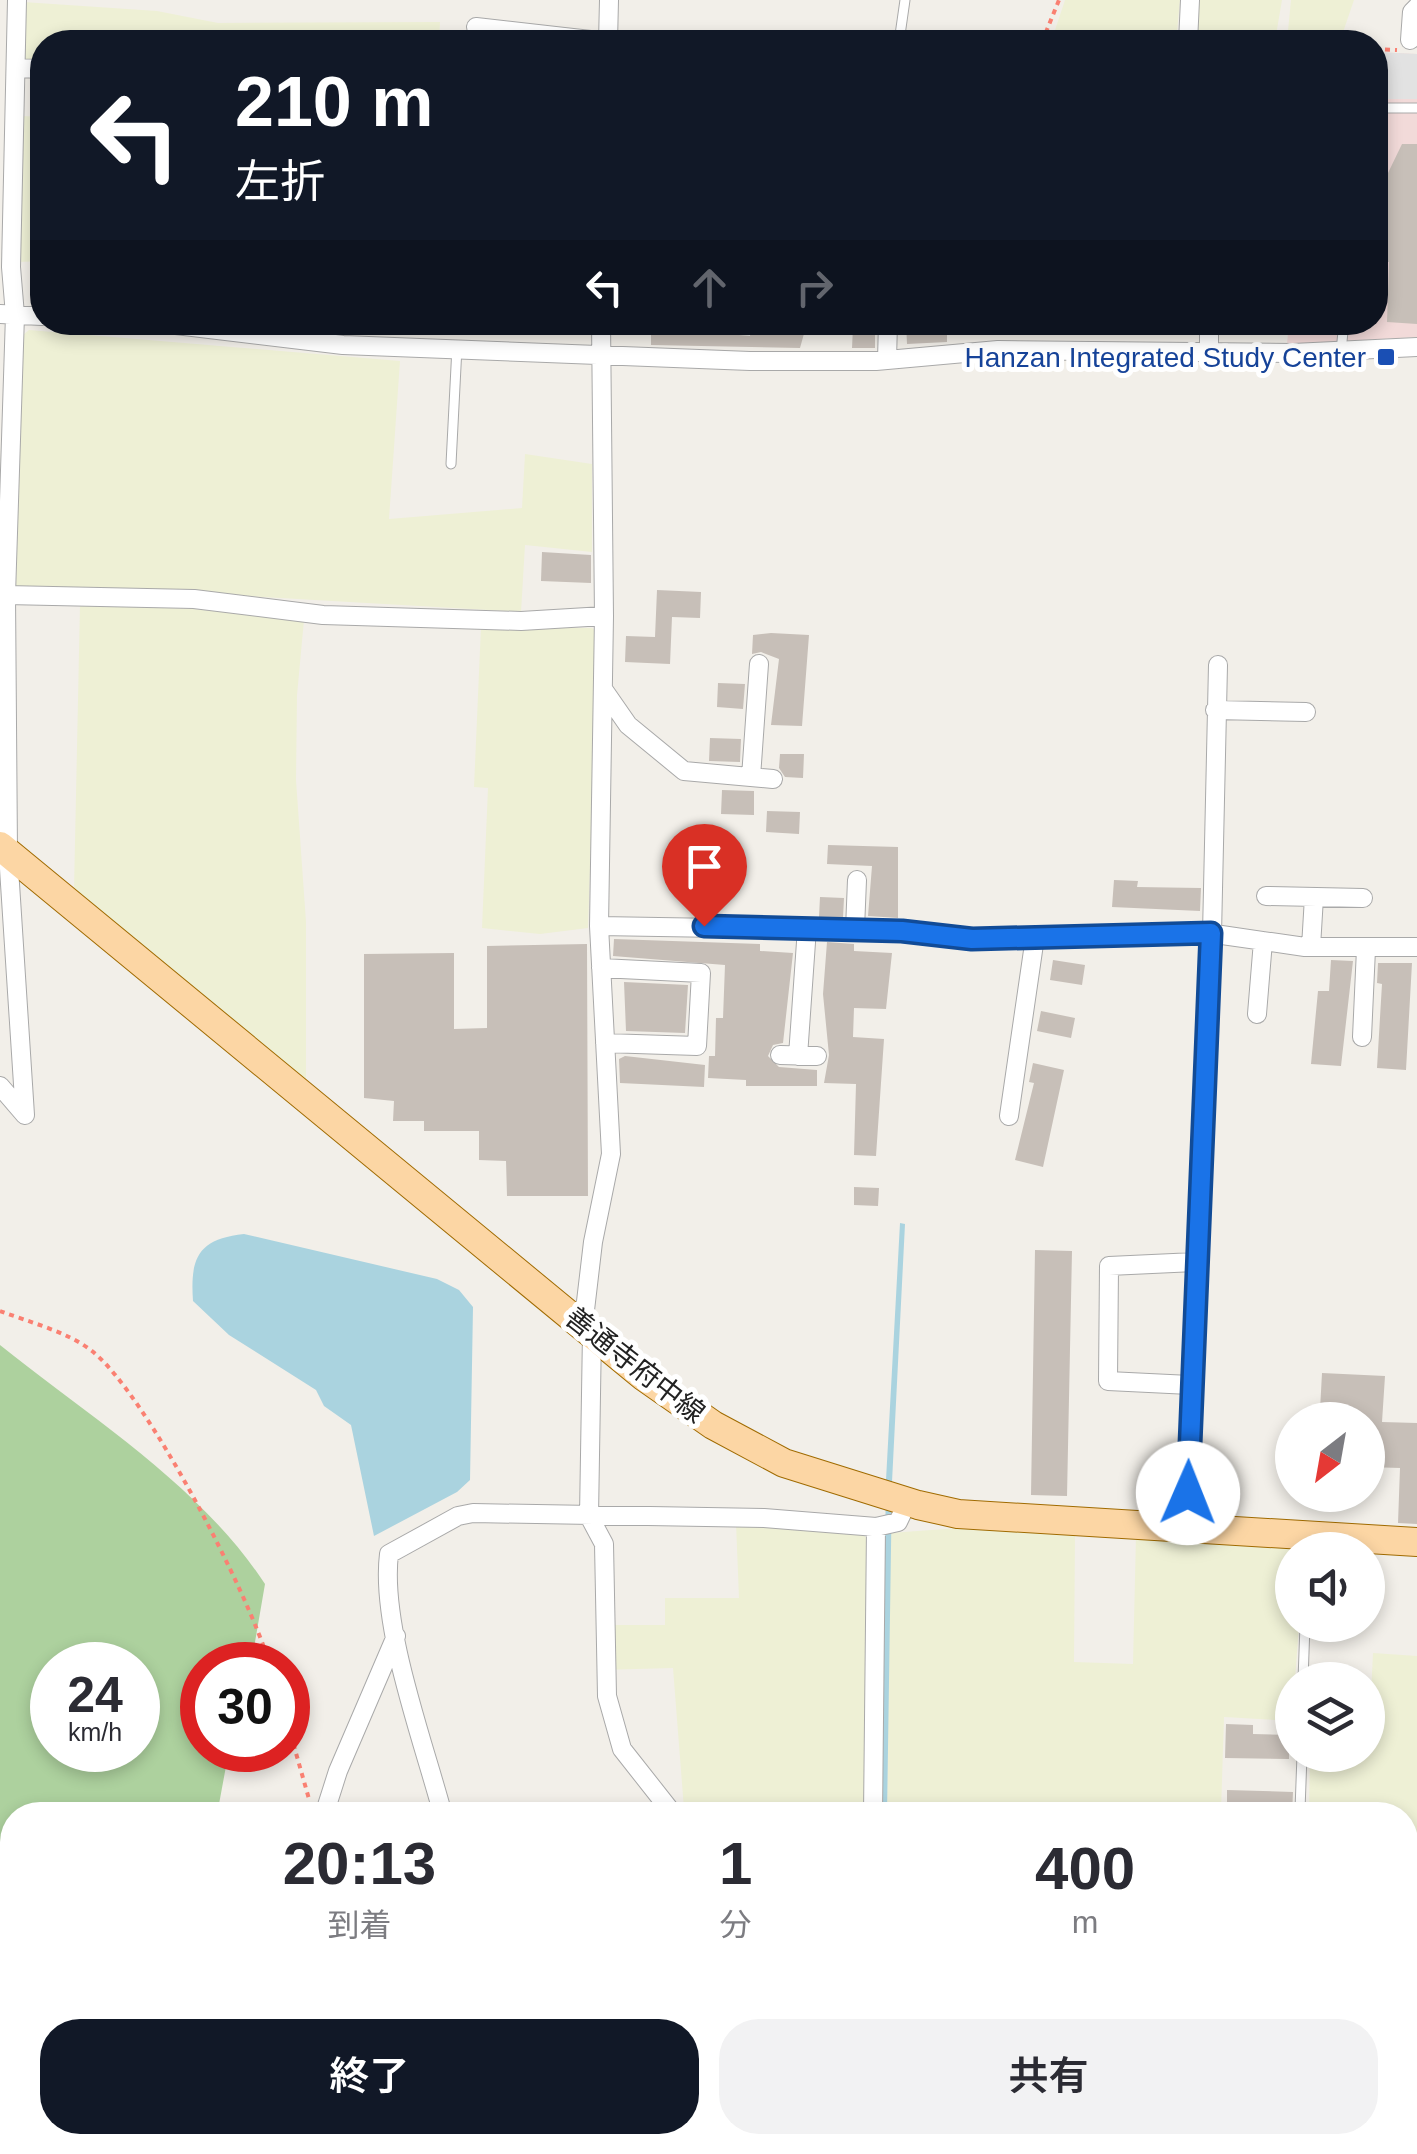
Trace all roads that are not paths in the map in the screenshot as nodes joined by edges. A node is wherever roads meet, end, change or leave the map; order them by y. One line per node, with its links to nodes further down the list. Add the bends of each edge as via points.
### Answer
1 (609, 0): 8 (street)
2 (905, 0): 9 (lane)
3 (1190, 0): 10 (street)
4 (1417, 7): 11 (street)
5 (11, 11): 12 (street)
6 (476, 27): 7 (street)
7 (506, 30)
8 (608, 30)
9 (901, 30)
10 (1189, 30)
11 (1410, 40)
12 (16, 68): 13 (street); 16 (street)
13 (30, 68)
14 (1388, 108): 15 (lane)
15 (1417, 108)
16 (8, 315): 29 (street)
17 (255, 335): 22 (street, via 343,346)
18 (602, 335): 26 (street)
19 (887, 335): 27 (street)
20 (1208, 335): 25 (street)
21 (1343, 335): 24 (lane)
22 (458, 346): 26 (street); 28 (lane)
23 (1417, 347): 24 (street)
24 (1341, 351): 25 (street)
25 (1208, 352): 27 (street, via 998,350)
26 (601, 354): 27 (street); 30 (street)
27 (886, 360)
28 (451, 464)
29 (6, 595): 30 (street, via 194,599 342,616); 38 (street)
30 (604, 616): 33 (street)
31 (759, 664): 36 (street)
32 (1218, 664): 34 (street)
33 (603, 688): 36 (street, via 628,725 684,771); 43 (street)
34 (1214, 710): 35 (street); 46 (street)
35 (1306, 712)
36 (751, 777): 37 (street)
37 (772, 779)
38 (4, 850): 57 (street, via 25,1114); 60 (main road, 善通寺府中線)
39 (857, 880): 45 (street)
40 (1266, 896): 41 (street)
41 (1314, 897): 42 (street); 49 (street)
42 (1363, 898)
43 (598, 926): 44 (street); 52 (street)
44 (807, 928): 45 (street); 56 (street)
45 (855, 929): 47 (street)
46 (1212, 933): 47 (street); 48 (street); 59 (street)
47 (1035, 937): 58 (street)
48 (1263, 941): 49 (street); 53 (street)
49 (1311, 947): 51 (street)
50 (1417, 947): 51 (street)
51 (1366, 949): 54 (street)
52 (601, 968): 55 (street); 55 (street, via 701,973 698,1046)
53 (1258, 1014)
54 (1362, 1037)
55 (605, 1042): 60 (street, via 611,1154 593,1242)
56 (798, 1056)
57 (0, 1086)
58 (1009, 1116)
59 (1195, 1262): 61 (street); 61 (street, via 1109,1266 1108,1380)
60 (587, 1330): 62 (main road, 善通寺府中線, via 680,1404 750,1446); 63 (street)
61 (1190, 1385): 65 (street)
62 (906, 1503): 64 (street, via 898,1522); 65 (main road, 善通寺府中線, via 958,1514)
63 (588, 1516): 64 (street); 69 (street, via 458,1516 389,1554 385,1582); 73 (street, via 604,1544 604,1668 622,1749)
64 (876, 1527): 74 (street)
65 (1187, 1529): 66 (main road, 善通寺府中線)
66 (1275, 1540)
67 (1417, 1542): 68 (main road, 善通寺府中線)
68 (1385, 1543)
69 (396, 1636): 71 (street); 72 (street)
70 (1301, 1772): 75 (lane)
71 (322, 1802)
72 (440, 1802)
73 (664, 1802)
74 (873, 1802)
75 (1300, 1802)

